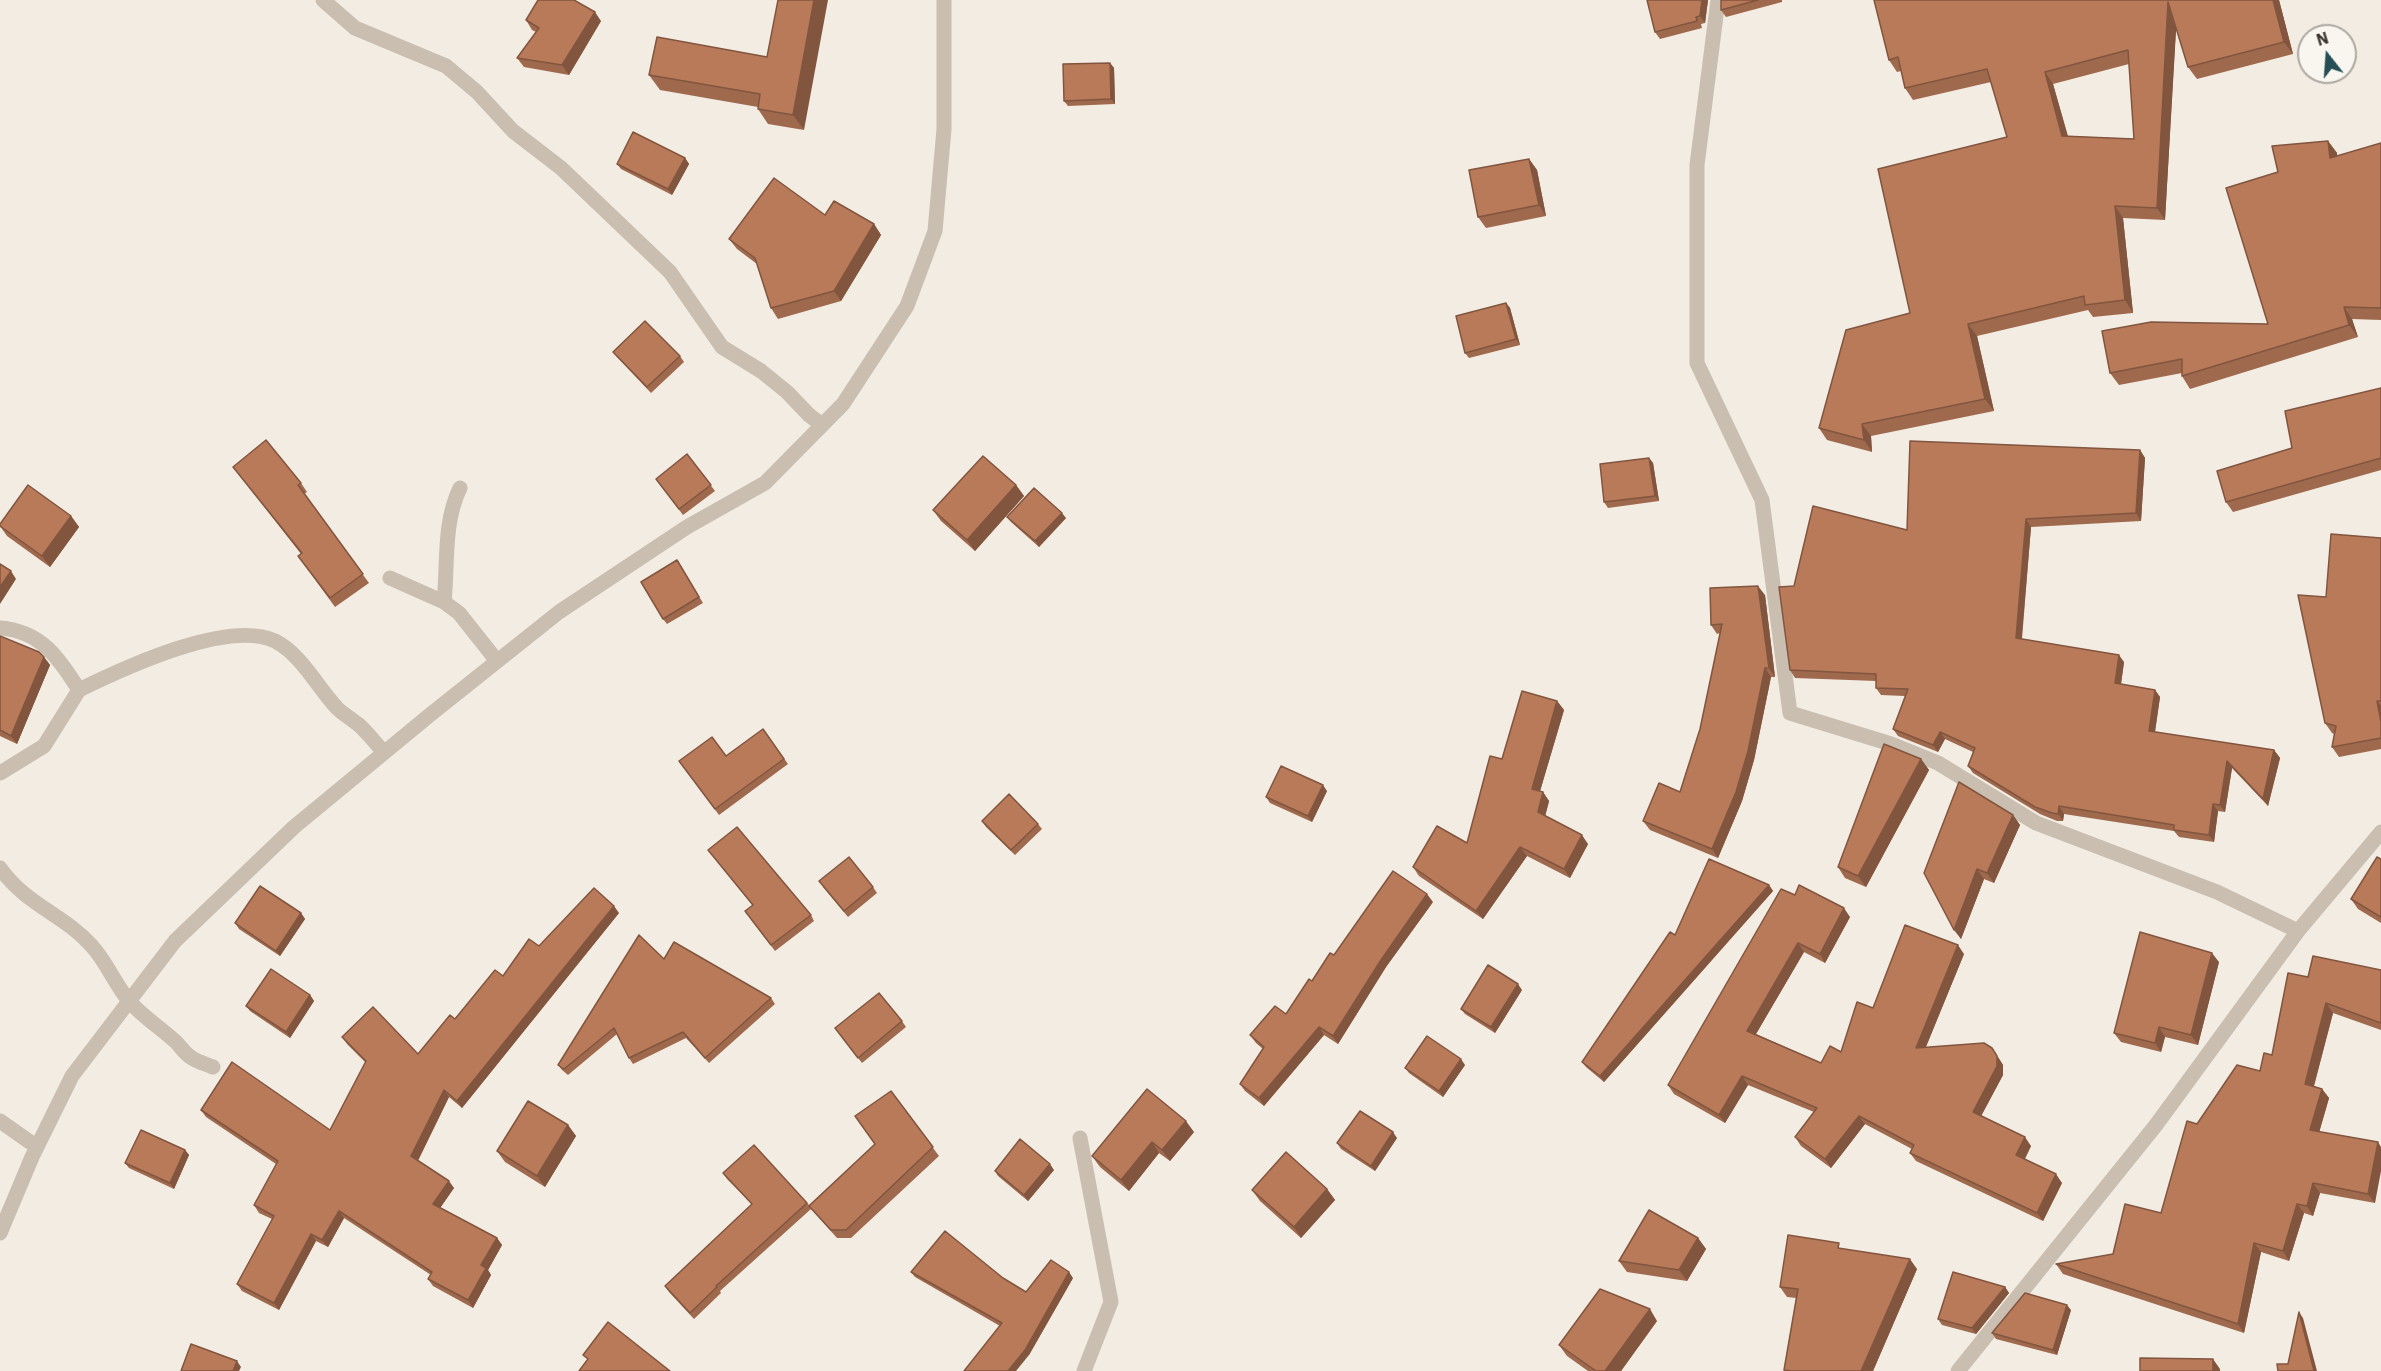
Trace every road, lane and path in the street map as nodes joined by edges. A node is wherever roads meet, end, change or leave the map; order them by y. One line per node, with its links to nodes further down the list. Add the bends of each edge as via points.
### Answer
1 (323, 0): 4 (street, via 355,28 446,66 477,92 513,130 561,168 670,272 722,347 788,392)
2 (944, 0): 4 (street, via 944,129 935,231 907,306 843,404)
3 (1718, 0): 15 (street, via 1697,165 1697,363 1762,500 1790,713 1938,763 2036,823 2217,892)
4 (822, 425): 9 (street, via 765,483 687,527 568,605)
5 (460, 488): 7 (street, via 449,525)
6 (390, 578): 7 (street)
7 (444, 602): 9 (street, via 459,613)
8 (0, 628): 10 (street, via 17,629 50,648)
9 (497, 661): 11 (street)
10 (79, 690): 11 (street, via 167,653 246,634 276,642 302,663 339,710); 12 (street, via 44,746)
11 (384, 752): 16 (street, via 294,827 175,941)
12 (0, 773)
13 (2381, 832): 15 (street)
14 (0, 868): 16 (street, via 27,898 91,945)
15 (2298, 931): 23 (street, via 2156,1125)
16 (130, 1001): 17 (street, via 190,1057); 20 (street, via 72,1076)
17 (213, 1067)
18 (0, 1121): 20 (street)
19 (1080, 1138): 22 (street, via 1111,1302)
20 (37, 1147): 21 (street)
21 (0, 1233)
22 (1084, 1371)
23 (1958, 1371)

